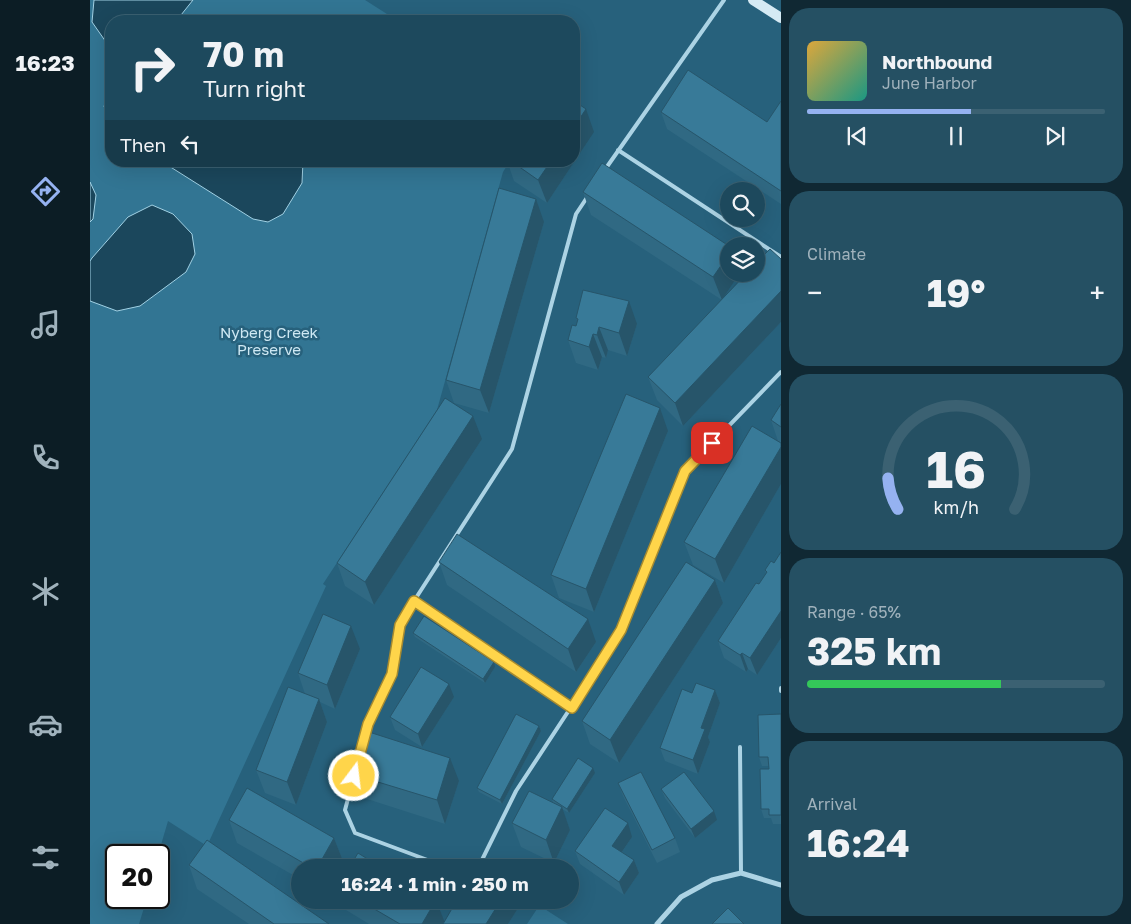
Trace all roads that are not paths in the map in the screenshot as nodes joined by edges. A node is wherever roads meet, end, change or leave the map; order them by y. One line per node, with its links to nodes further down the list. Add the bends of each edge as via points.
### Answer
1 (724, 0): 4 (lane)
2 (753, 0): 3 (main road)
3 (781, 18)
4 (618, 150): 5 (lane); 7 (lane)
5 (602, 174)
6 (592, 190): 9 (lane, via 576,214 512,449)
7 (781, 257)
8 (781, 372): 10 (lane, via 685,471 621,630)
9 (414, 601): 10 (lane); 12 (lane, via 400,625 392,674 368,724 345,810 355,833)
10 (572, 708): 13 (lane, via 516,791)
11 (740, 747): 14 (lane)
12 (425, 859)
13 (482, 859)
14 (741, 873): 15 (street); 16 (street, via 712,880 681,897)
15 (781, 885)
16 (657, 924)

